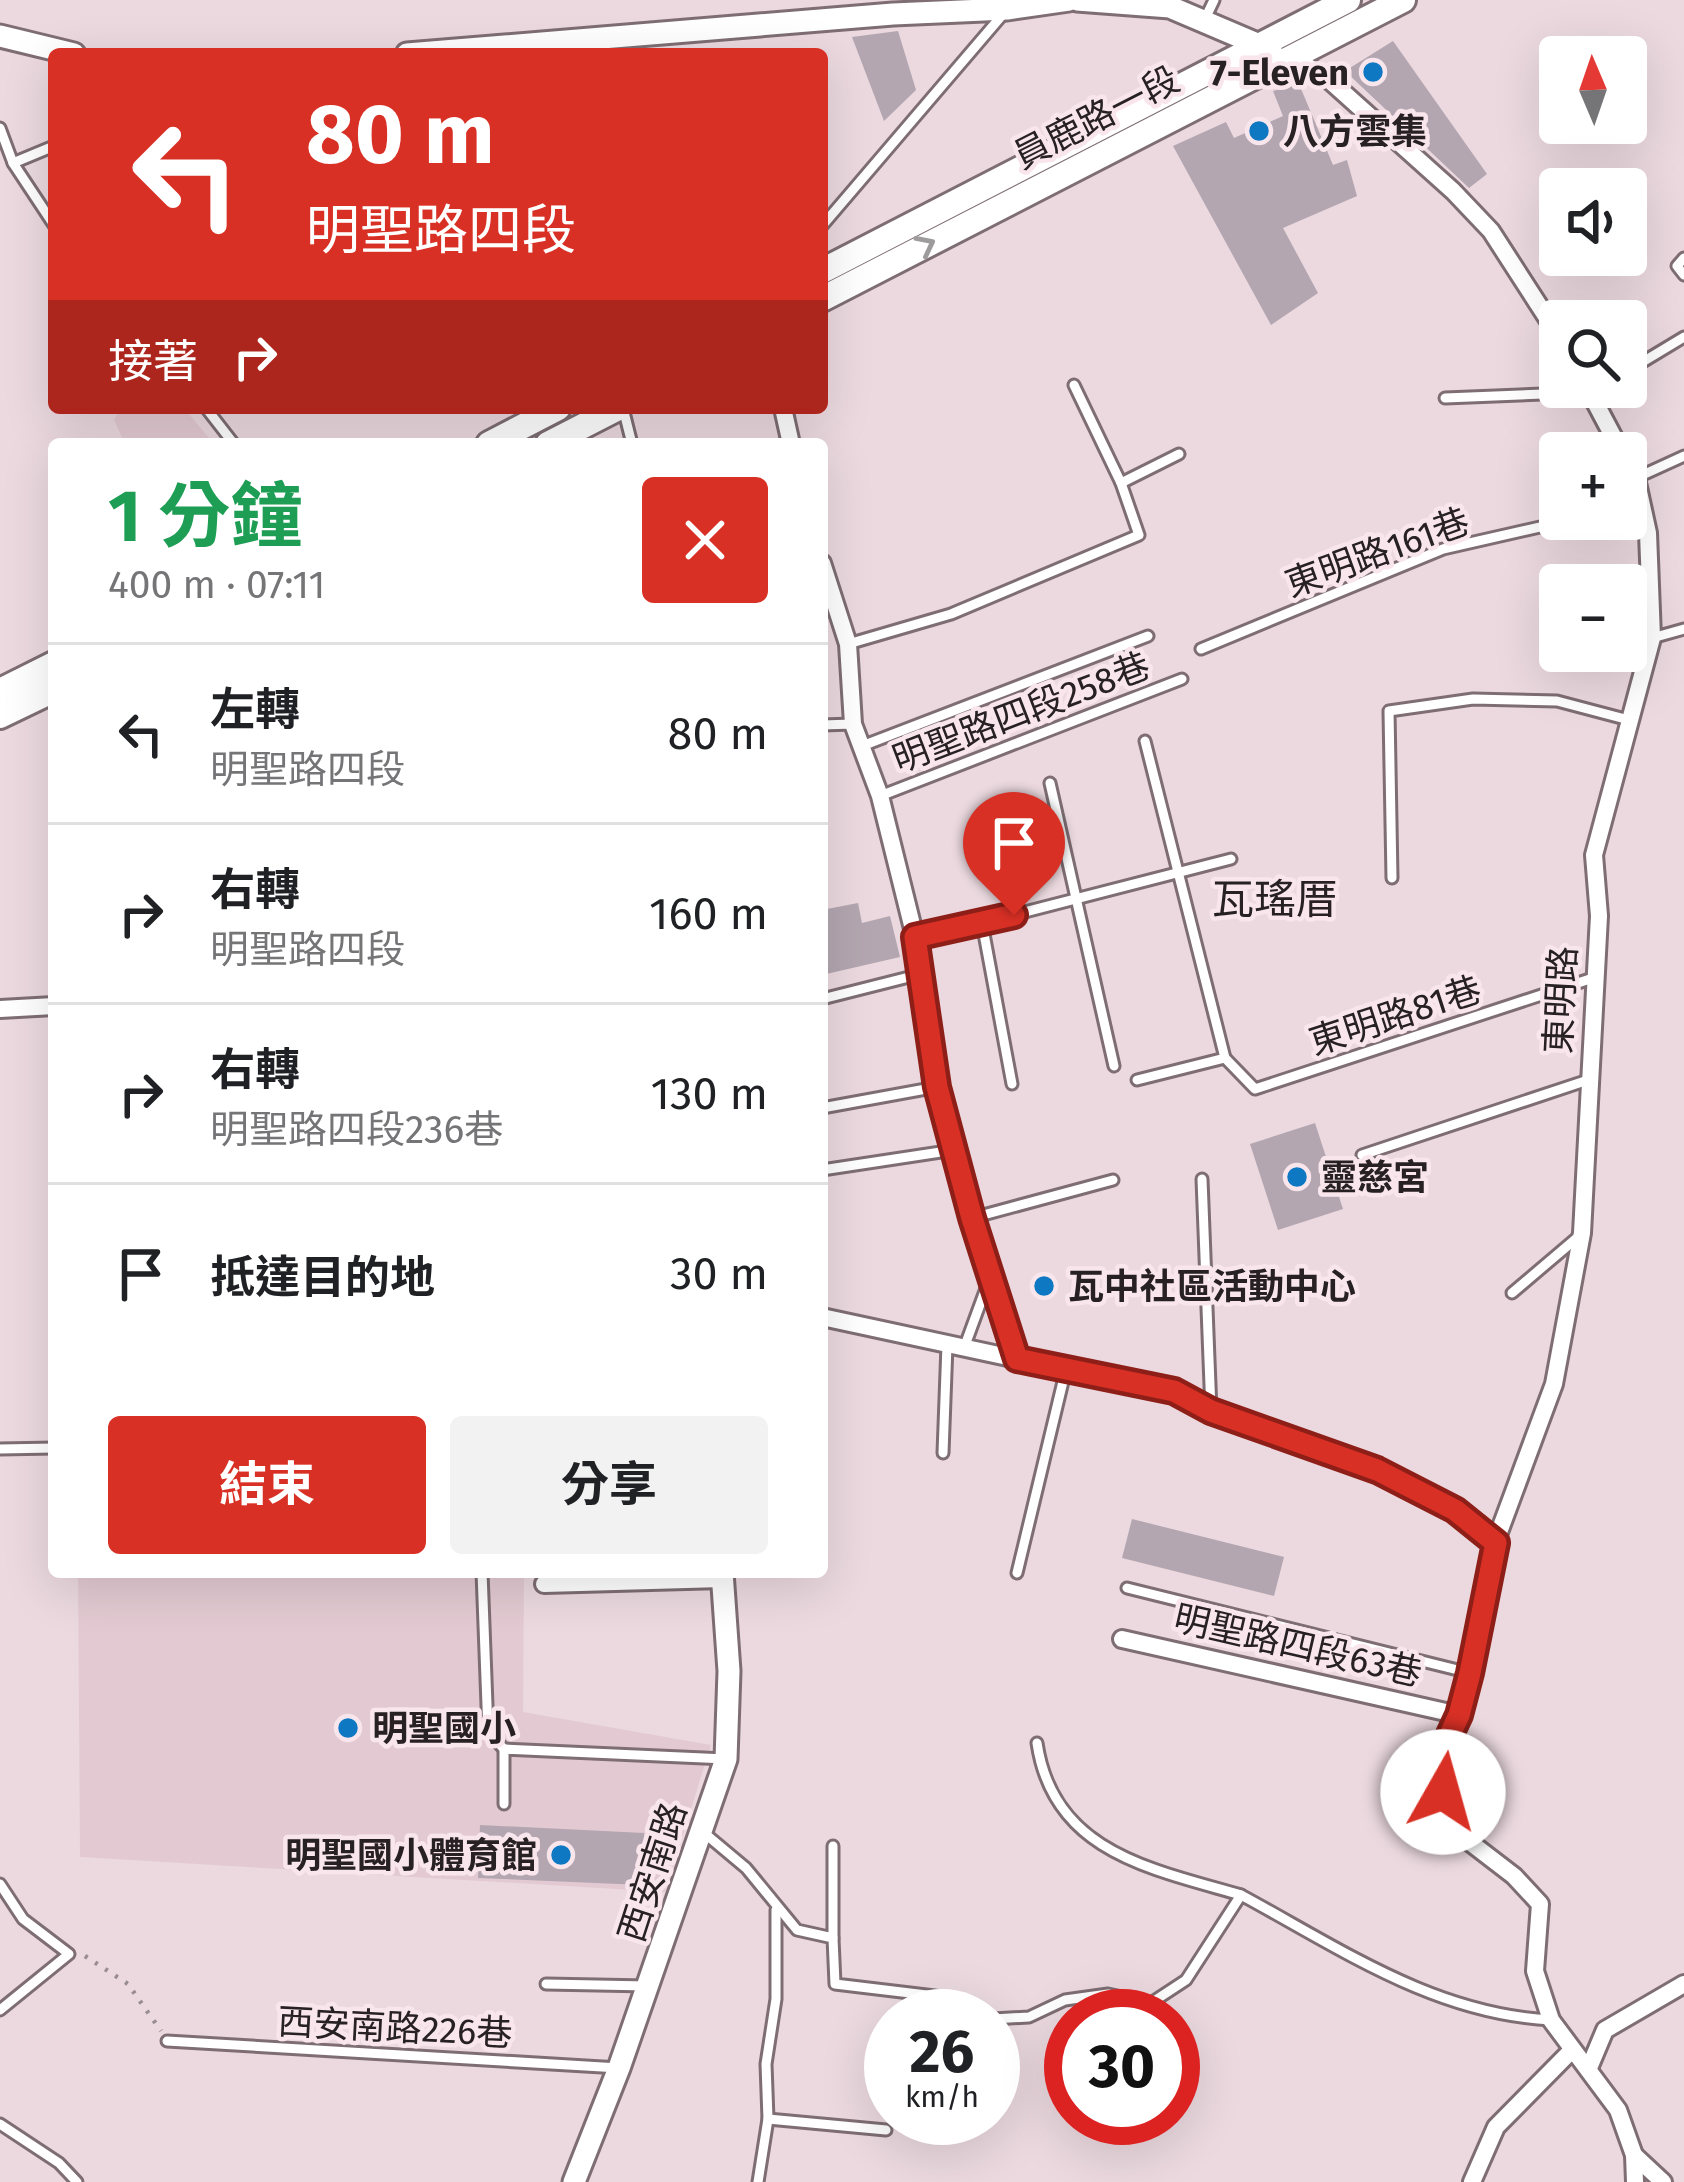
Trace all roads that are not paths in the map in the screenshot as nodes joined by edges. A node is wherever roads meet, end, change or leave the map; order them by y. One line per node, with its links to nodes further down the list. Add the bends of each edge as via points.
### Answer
1 (1073, 0): 4 (street); 5 (street)
2 (1348, 0): 7 (main road, 員鹿路一段)
3 (1403, 0): 10 (main road, 員鹿路一段)
4 (1007, 9): 9 (street); 15 (lane)
5 (1209, 10): 7 (street)
6 (0, 36): 8 (street)
7 (1257, 45): 10 (street); 17 (main road, 員鹿路一段)
8 (49, 48)
9 (498, 48)
10 (1291, 57): 19 (main road, 員鹿路一段, one-way to 10); 20 (street, via 1327,78 1453,191 1491,231)
11 (0, 128): 13 (lane)
12 (48, 148): 13 (lane)
13 (13, 163): 14 (lane)
14 (48, 216)
15 (828, 219)
16 (1684, 258): 18 (lane, via 1677,266)
17 (828, 268)
18 (1684, 275)
19 (828, 296)
20 (1539, 305)
21 (1684, 337): 22 (lane)
22 (1647, 359)
23 (1075, 385): 33 (lane)
24 (1539, 392): 25 (lane)
25 (1445, 398)
26 (546, 414): 28 (main road)
27 (609, 414): 29 (main road)
28 (500, 438)
29 (560, 438)
30 (1179, 454): 33 (lane)
31 (1684, 456): 32 (lane)
32 (1647, 473)
33 (1121, 483): 40 (lane, via 1138,535 951,614)
34 (1539, 527): 41 (lane, 東明路161巷, via 1443,549)
35 (1647, 531): 39 (street, 東明路)
36 (828, 582): 40 (street)
37 (1684, 629): 39 (lane)
38 (1148, 636): 51 (lane)
39 (1652, 638): 47 (street, 東明路)
40 (848, 644): 48 (street)
41 (1201, 649)
42 (48, 667): 44 (main road)
43 (1182, 679): 53 (lane, 明聖路四段258巷)
44 (0, 691)
45 (48, 693): 46 (main road)
46 (0, 716)
47 (1629, 720): 56 (lane, via 1556,701 1473,699 1390,711); 61 (street, 東明路, via 1594,855)
48 (853, 724): 49 (lane); 51 (street)
49 (828, 725)
50 (1145, 741): 55 (lane)
51 (859, 747): 53 (street)
52 (1050, 783): 57 (lane)
53 (880, 796): 59 (street)
54 (1231, 859): 55 (lane)
55 (1179, 870): 57 (lane); 65 (lane)
56 (1392, 878)
57 (1076, 898): 58 (lane); 66 (lane)
58 (982, 923): 59 (lane); 69 (lane)
59 (915, 937): 60 (street)
60 (922, 974): 62 (lane); 70 (street)
61 (1593, 979): 65 (lane, 東明路81巷, via 1255,1089); 67 (street, 東明路)
62 (828, 998)
63 (48, 1006): 64 (street)
64 (0, 1009)
65 (1225, 1058): 68 (lane)
66 (1114, 1066)
67 (1588, 1079): 73 (lane); 78 (street, 東明路)
68 (1137, 1080)
69 (1012, 1084)
70 (937, 1087): 71 (lane); 72 (street)
71 (828, 1107)
72 (954, 1150): 74 (lane); 77 (street)
73 (1362, 1156)
74 (828, 1169)
75 (1202, 1179): 85 (lane)
76 (1113, 1180): 77 (lane)
77 (972, 1218): 79 (street)
78 (1582, 1233): 80 (lane); 89 (street, 東明路, via 1554,1384)
79 (990, 1278): 82 (lane); 83 (street)
80 (1512, 1293)
81 (828, 1318): 82 (street)
82 (955, 1346): 83 (street); 88 (lane)
83 (1017, 1359): 84 (street)
84 (1066, 1370): 85 (street, via 1174,1391); 90 (lane)
85 (1211, 1411): 89 (street, via 1377,1470 1455,1510)
86 (48, 1448): 87 (lane)
87 (0, 1449)
88 (943, 1453)
89 (1496, 1543): 97 (street, 東明路)
90 (1017, 1573)
91 (482, 1578): 100 (lane, via 488,1732)
92 (663, 1578): 94 (street)
93 (722, 1578): 101 (street, 西安南路)
94 (544, 1584)
95 (1127, 1588): 97 (lane)
96 (1122, 1639): 98 (street, 明聖路四段63巷)
97 (1470, 1673): 98 (street, 東明路)
98 (1459, 1715): 115 (street, 東明路, via 1445,1745 1443,1792 1458,1833 1540,1904 1535,1972)
99 (1037, 1743): 106 (lane, via 1050,1794 1090,1838 1152,1870)
100 (504, 1750): 101 (lane); 102 (lane)
101 (726, 1759): 103 (street, 西安南路)
102 (504, 1804)
103 (704, 1832): 107 (lane, via 746,1868); 111 (street, 西安南路)
104 (833, 1846): 108 (lane)
105 (0, 1885): 113 (lane, via 23,1919 69,1954)
106 (1241, 1895): 114 (lane, via 1186,1980 1151,2003 1108,1994); 115 (lane, via 1423,1994 1509,2018)
107 (776, 1910): 108 (lane, via 796,1930); 120 (lane)
108 (833, 1938): 112 (lane, via 835,1984)
109 (546, 1984): 111 (lane)
110 (1684, 1984): 119 (street, via 1605,2030)
111 (648, 1986): 118 (street, 西安南路)
112 (888, 1989)
113 (0, 2011)
114 (1020, 2018)
115 (1551, 2020): 117 (street)
116 (167, 2041): 118 (lane, 西安南路226巷)
117 (1571, 2051): 119 (street); 127 (street, via 1496,2127)
118 (619, 2068): 125 (street, 西安南路)
119 (1589, 2068): 123 (street, via 1618,2110)
120 (768, 2119): 122 (lane); 126 (lane)
121 (0, 2124): 124 (lane)
122 (864, 2128)
123 (1634, 2155): 128 (street); 129 (street)
124 (77, 2182)
125 (574, 2182)
126 (758, 2182)
127 (1472, 2182)
128 (1635, 2182)
129 (1664, 2182)

